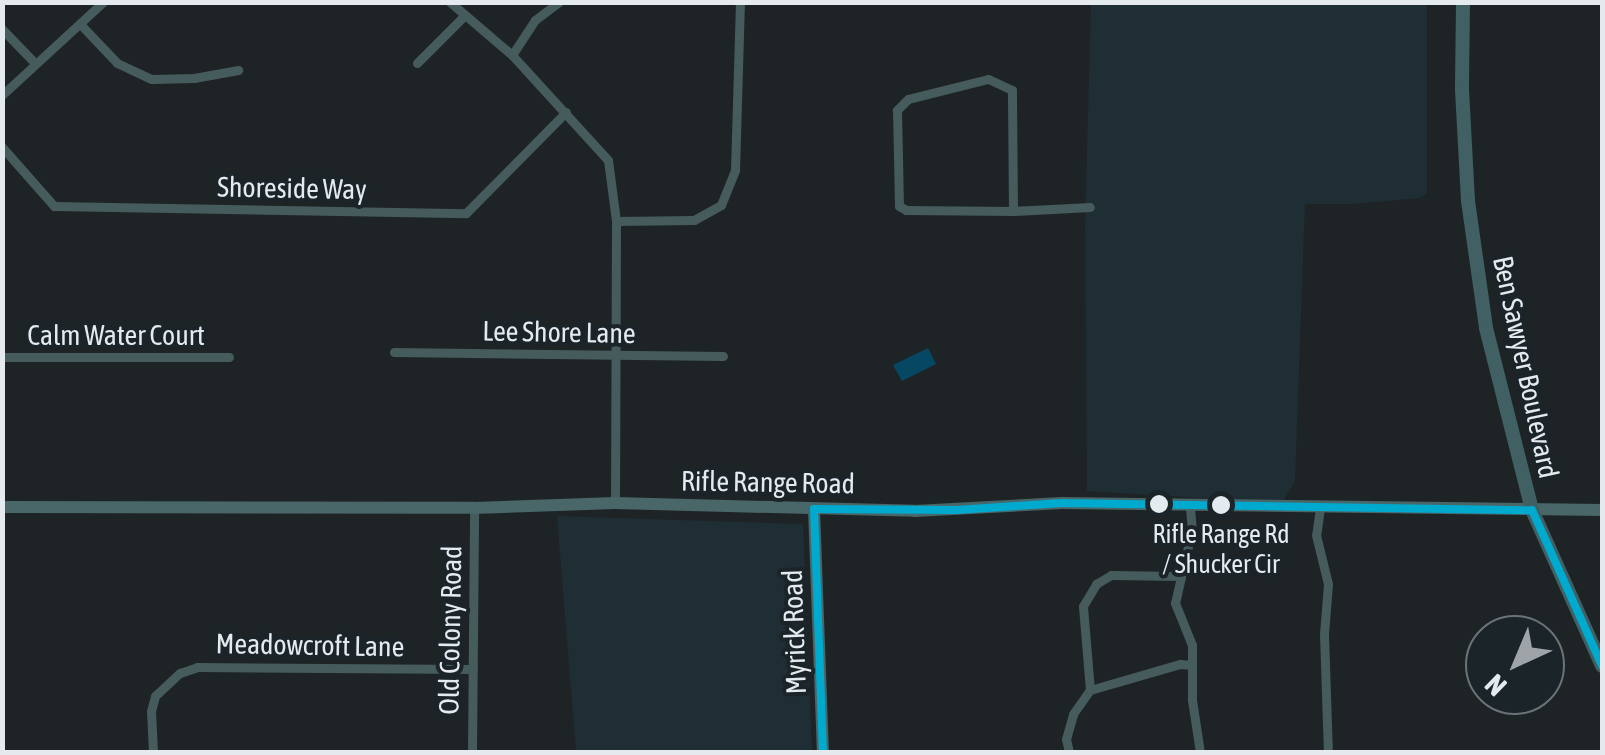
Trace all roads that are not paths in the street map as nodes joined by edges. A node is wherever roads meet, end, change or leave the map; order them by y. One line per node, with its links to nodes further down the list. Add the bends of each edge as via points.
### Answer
1 (103, 2): 7 (street)
2 (450, 2): 6 (street)
3 (559, 2): 9 (street, via 536,20)
4 (740, 2): 18 (street, via 735,170 721,204 694,220)
5 (1463, 2): 30 (main road, Ben Sawyer Boulevard, via 1468,201 1486,328)
6 (463, 16): 9 (street); 11 (street)
7 (81, 25): 10 (street); 12 (street, via 117,63 152,79)
8 (2, 29): 10 (street)
9 (512, 55): 14 (street)
10 (34, 62): 13 (street)
11 (417, 63)
12 (238, 70)
13 (2, 96)
14 (566, 112): 15 (street, Shoreside Way, via 466,213 54,206); 18 (street, via 608,160)
15 (2, 147)
16 (1090, 207): 17 (street)
17 (1014, 211): 17 (street, via 899,206 897,110 908,99 988,78 1012,90)
18 (616, 221): 20 (street)
19 (394, 352): 20 (street, Lee Shore Lane)
20 (613, 356): 21 (street, Lee Shore Lane); 24 (street)
21 (723, 356)
22 (2, 357): 23 (street, Calm Water Court)
23 (228, 357)
24 (615, 503): 26 (main road, Rifle Range Road); 29 (main road, Rifle Range Road)
25 (2, 507): 26 (main road, Rifle Range Road)
26 (474, 508): 35 (street, Old Colony Road)
27 (1190, 508): 28 (main road, Rifle Range Road); 29 (main road, Rifle Range Road); 32 (street, via 1192,529)
28 (1320, 508): 30 (main road, Rifle Range Road); 42 (street, via 1316,535 1328,584)
29 (814, 509): 39 (main road, Myrick Road)
30 (1532, 510): 31 (main road, Rifle Range Road); 34 (main road, Ben Sawyer Boulevard)
31 (1602, 510)
32 (1178, 576): 33 (street, via 1175,602 1192,645); 36 (street, via 1111,575 1096,584 1083,606)
33 (1192, 665): 36 (street); 41 (street)
34 (1602, 666)
35 (472, 670): 37 (street, Meadowcroft Lane, via 197,666 156,696); 38 (street, Old Colony Road)
36 (1090, 690): 40 (street, via 1073,714)
37 (153, 752)
38 (472, 752)
39 (823, 752)
40 (1069, 752)
41 (1200, 752)
42 (1328, 752)

